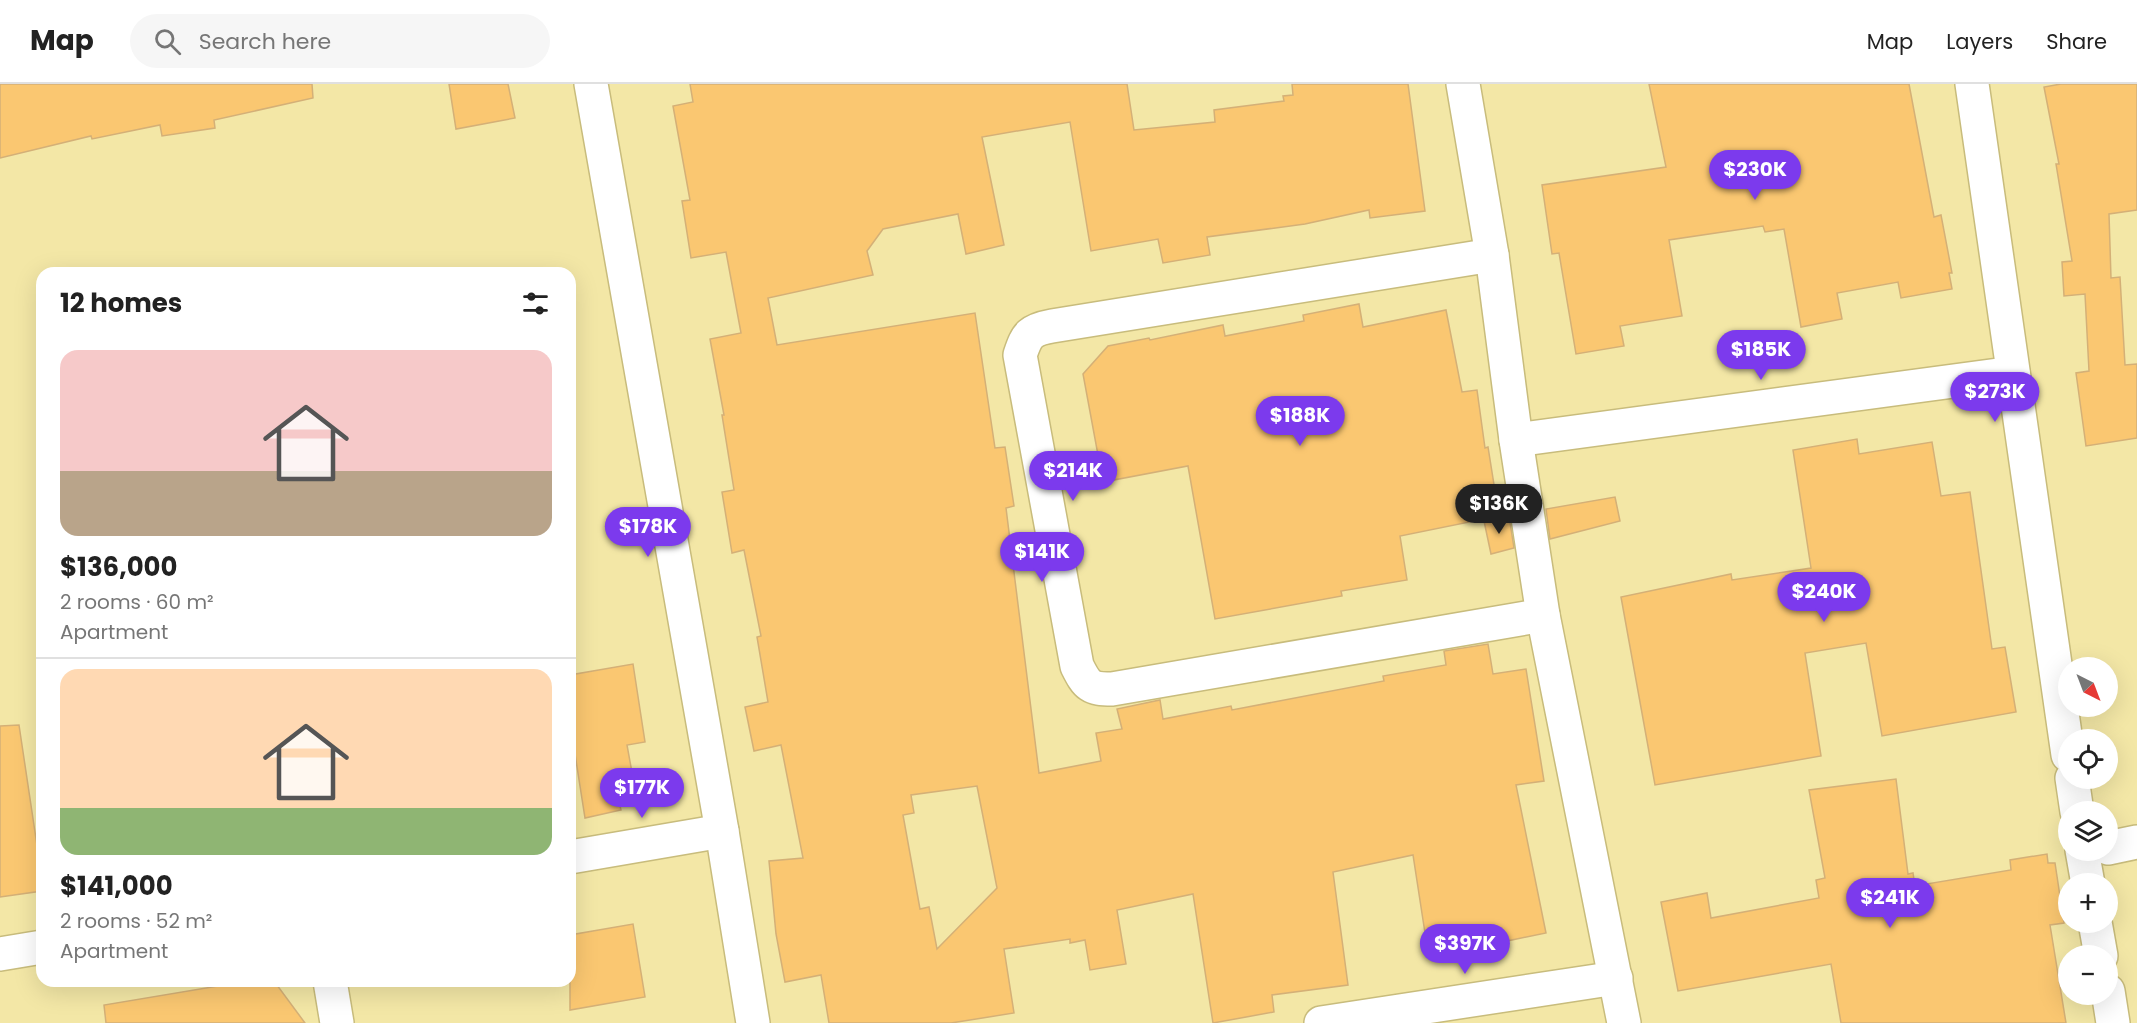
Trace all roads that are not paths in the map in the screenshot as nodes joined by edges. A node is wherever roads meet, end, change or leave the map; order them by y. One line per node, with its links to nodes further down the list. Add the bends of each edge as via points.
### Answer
1 (591, 84): 9 (street)
2 (1463, 84): 4 (street)
3 (1972, 84): 5 (street)
4 (1492, 255): 6 (street); 7 (street, via 1036,329 1026,338 1020,355 1077,666 1085,682 1096,689)
5 (2013, 374): 6 (street); 8 (street)
6 (1516, 440): 7 (street)
7 (1543, 615): 15 (street)
8 (2064, 729)
9 (722, 831): 12 (street); 19 (street)
10 (2137, 842): 11 (street)
11 (2118, 848)
12 (576, 856)
13 (36, 947): 14 (street)
14 (0, 954)
15 (1616, 978): 20 (street); 21 (street)
16 (331, 987): 18 (street)
17 (2110, 1005): 22 (street)
18 (337, 1023)
19 (753, 1023)
20 (1320, 1023)
21 (1624, 1023)
22 (2113, 1023)

